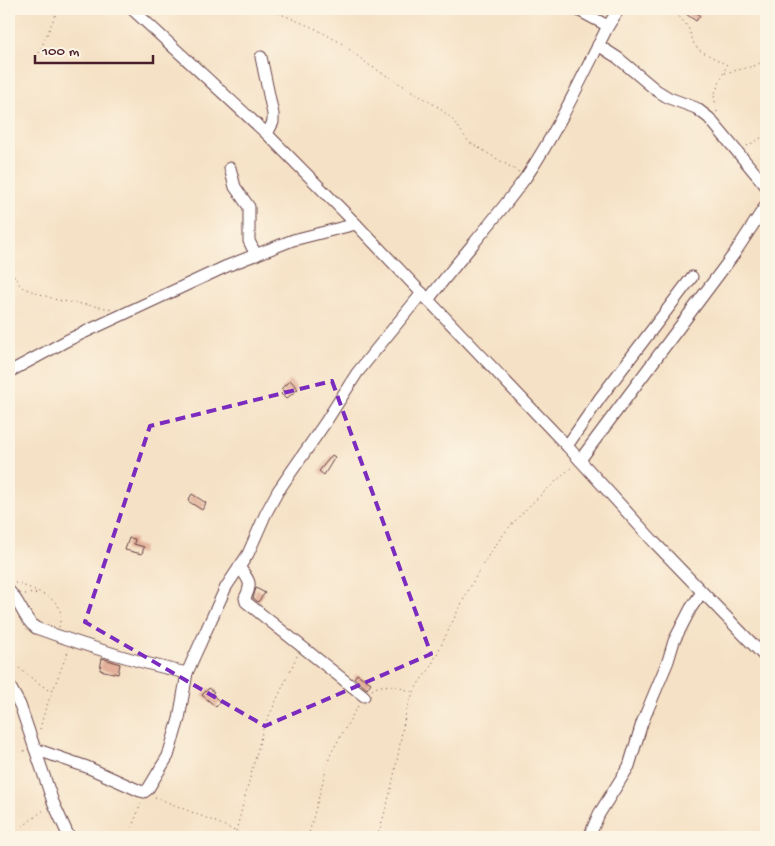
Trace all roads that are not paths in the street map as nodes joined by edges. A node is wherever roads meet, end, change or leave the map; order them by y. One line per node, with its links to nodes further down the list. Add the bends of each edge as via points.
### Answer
1 (132, 9): 7 (street)
2 (576, 9): 4 (street)
3 (619, 9): 4 (street)
4 (608, 26): 5 (street)
5 (598, 45): 9 (street, via 656,90 696,108 709,118); 14 (street, via 526,177 486,230)
6 (261, 57): 7 (street, via 273,114)
7 (267, 134): 11 (street)
8 (230, 168): 12 (street, via 235,187 249,208 249,241)
9 (766, 186)
10 (766, 206): 17 (street, via 724,268)
11 (356, 224): 12 (street, via 293,240); 14 (street)
12 (256, 255): 15 (street, via 68,340)
13 (692, 277): 16 (street)
14 (425, 296): 16 (street); 18 (street, via 357,373 278,490)
15 (9, 372)
16 (567, 446): 17 (street)
17 (580, 460): 19 (street)
18 (239, 567): 22 (street, via 226,587); 24 (street, via 250,584 246,602)
19 (702, 592): 21 (street); 27 (street, via 678,632 644,716 630,766 599,814)
20 (11, 596): 22 (street, via 32,625 72,641)
21 (766, 658)
22 (188, 673): 25 (street, via 168,756 145,792)
23 (9, 685): 25 (street, via 20,705)
24 (364, 696)
25 (35, 749): 26 (street)
26 (69, 837)
27 (589, 837)

